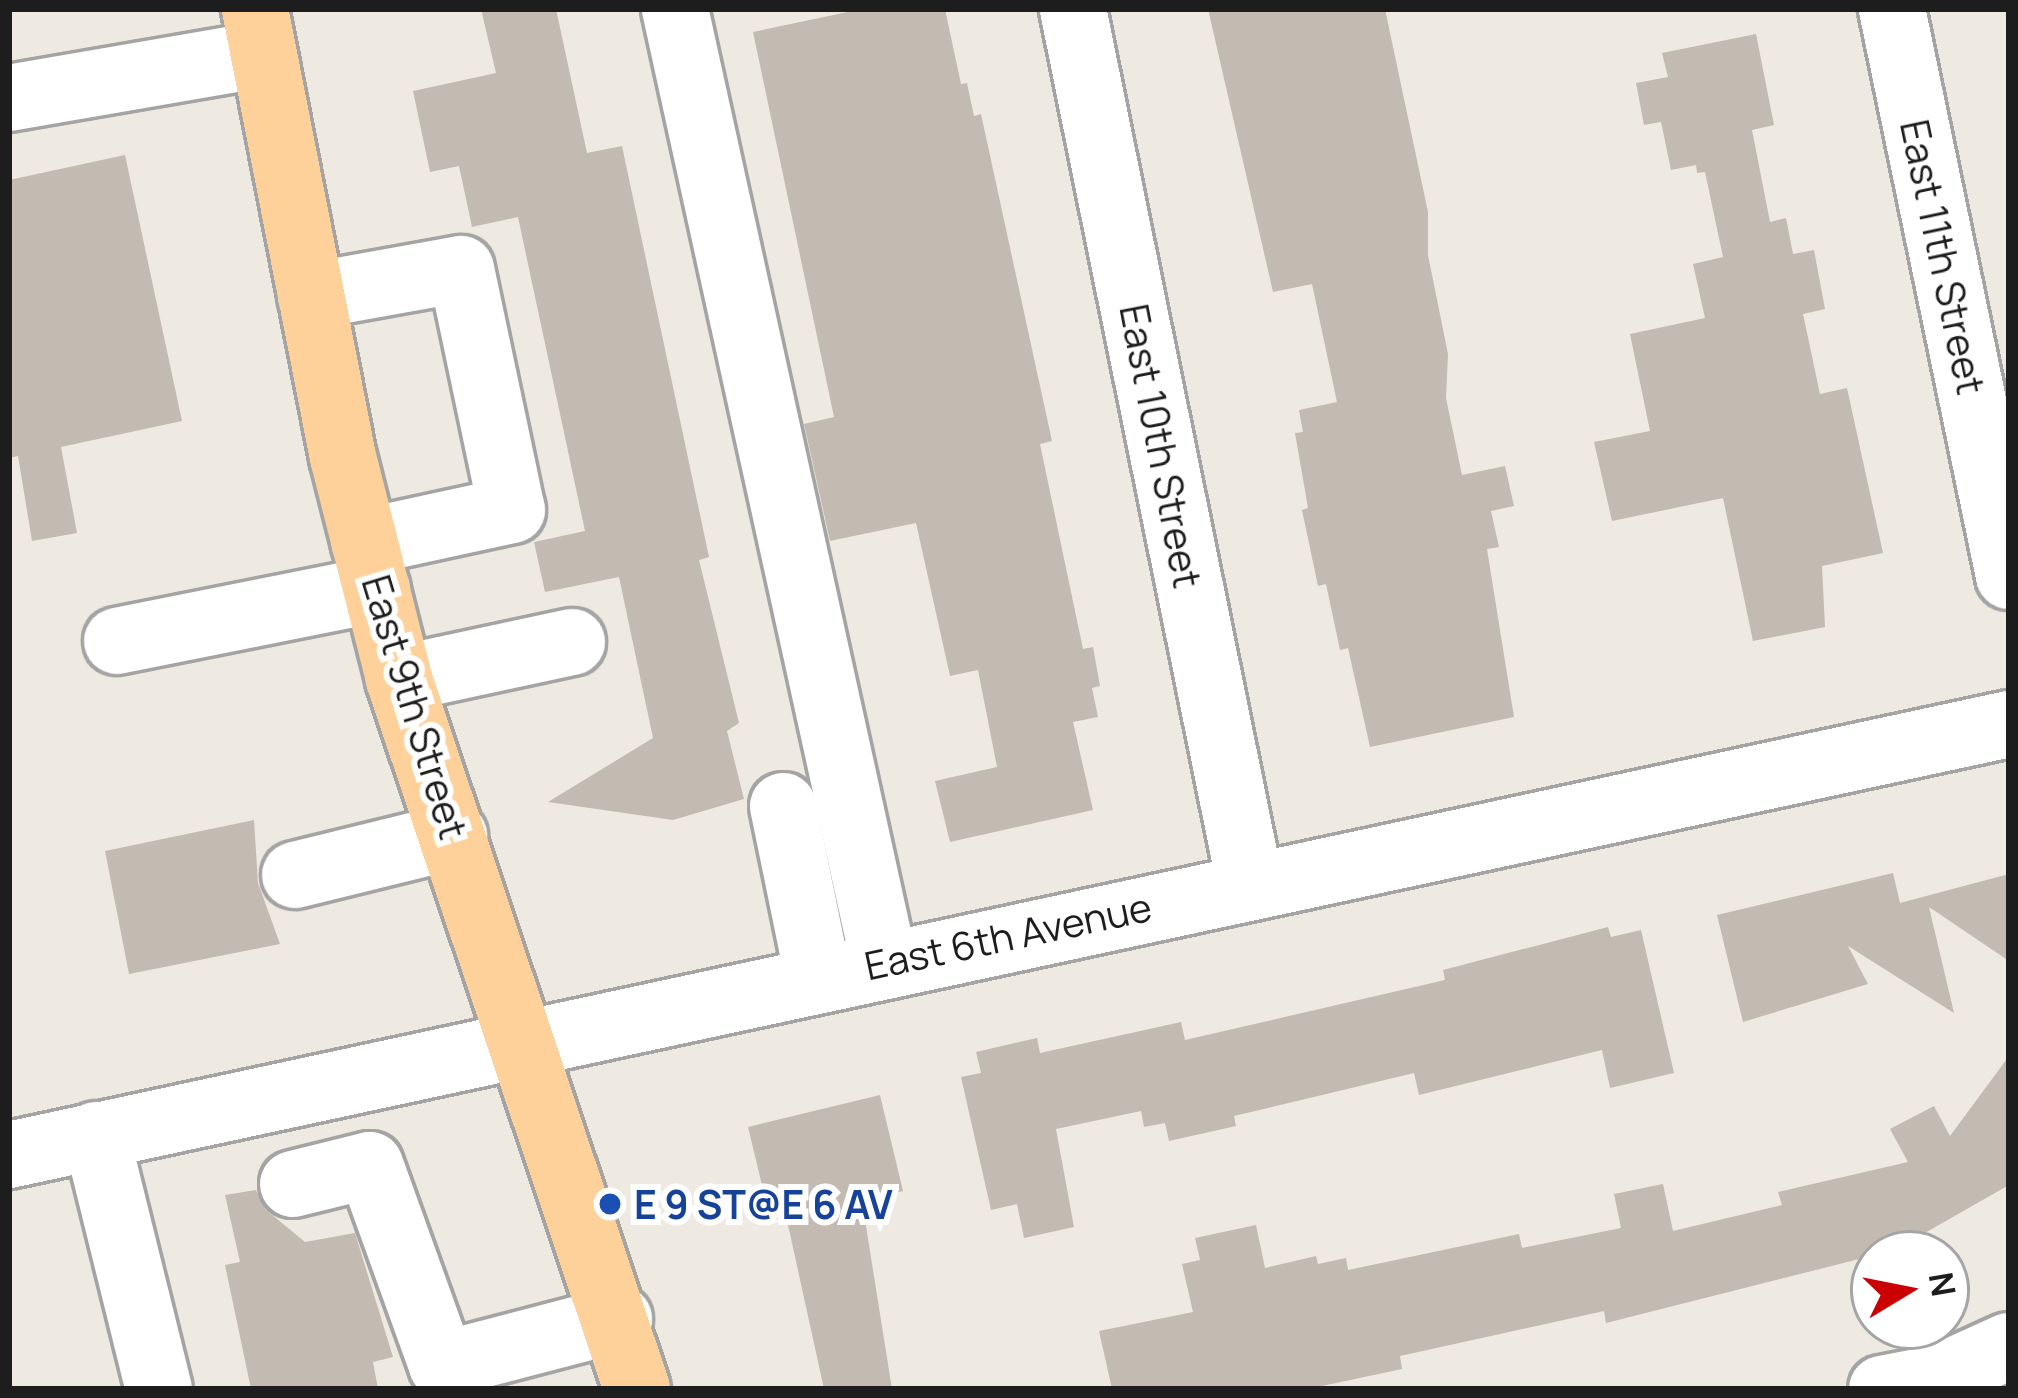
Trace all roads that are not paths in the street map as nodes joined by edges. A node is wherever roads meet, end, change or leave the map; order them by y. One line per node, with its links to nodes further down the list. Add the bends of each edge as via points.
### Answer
1 (675, 9): 17 (street)
2 (1073, 9): 16 (street, East 10th Street)
3 (1892, 9): 8 (street, East 11th Street)
4 (259, 31): 5 (street); 6 (main road, East 9th Street)
5 (9, 98)
6 (310, 296): 7 (main road, East 9th Street); 7 (street, via 461,269 512,510)
7 (370, 565): 9 (street); 11 (main road, East 9th Street)
8 (2009, 576)
9 (117, 641)
10 (572, 642): 11 (street)
11 (399, 679): 14 (main road, East 9th Street)
12 (2009, 724): 16 (street, East 6th Avenue)
13 (783, 806): 18 (street)
14 (454, 836): 15 (street); 19 (main road, East 9th Street)
15 (295, 874)
16 (1250, 884): 17 (street, East 6th Avenue)
17 (884, 962): 18 (street, East 6th Avenue)
18 (818, 976): 19 (street, East 6th Avenue)
19 (526, 1038): 20 (street, East 6th Avenue); 23 (main road, East 9th Street)
20 (96, 1135): 21 (street, East 6th Avenue); 27 (street)
21 (9, 1155)
22 (293, 1184): 26 (street, via 370,1165)
23 (619, 1319): 26 (street); 28 (main road, East 9th Street)
24 (2008, 1346): 25 (street); 29 (street, via 1938,1378)
25 (2009, 1361)
26 (445, 1377)
27 (159, 1389)
28 (637, 1389)
29 (1882, 1389)

